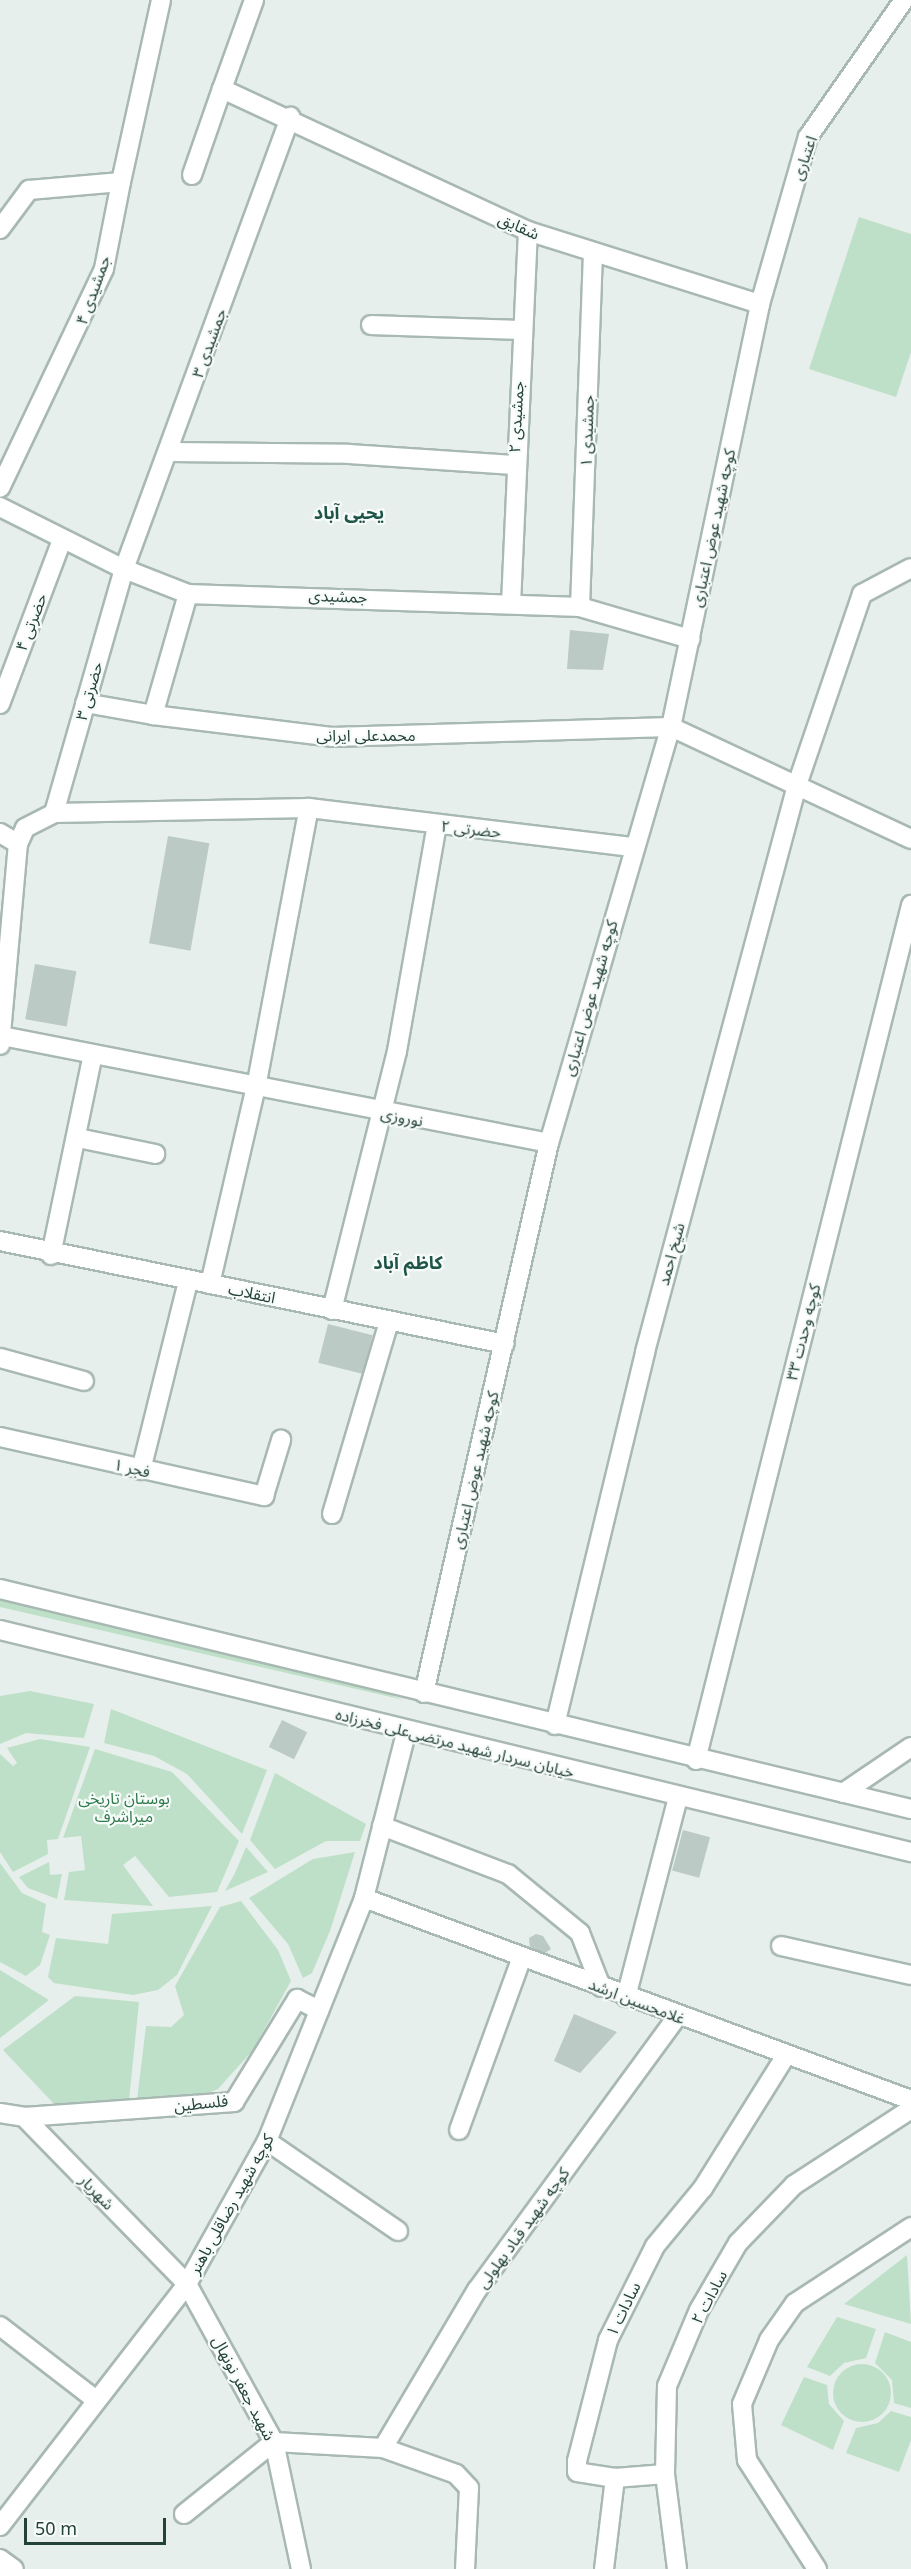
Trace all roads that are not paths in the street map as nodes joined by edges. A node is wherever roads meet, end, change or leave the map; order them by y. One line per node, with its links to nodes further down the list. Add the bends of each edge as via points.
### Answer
1 (161, 0): 7 (street, جمشیدی ۴)
2 (254, 0): 4 (street)
3 (904, 0): 11 (street, اعتباری, via 808,137)
4 (222, 89): 5 (street, شقایق); 6 (street)
5 (290, 117): 9 (street, شقایق); 14 (street, جمشیدی ۳)
6 (192, 175)
7 (122, 182): 8 (street, via 29,190); 16 (street, جمشیدی ۴, via 104,268)
8 (0, 229)
9 (528, 231): 10 (street, شقایق); 13 (street, جمشیدی ۲)
10 (593, 255): 11 (street, شقایق); 23 (street, جمشیدی ۱)
11 (760, 304): 24 (street, کوچه شهید عوض اعتباری)
12 (372, 326): 13 (street)
13 (520, 330): 15 (street, جمشیدی ۲)
14 (170, 452): 15 (street, via 349,454); 20 (street, جمشیدی ۳)
15 (514, 465): 22 (street, جمشیدی ۲)
16 (0, 488)
17 (0, 507): 18 (street, جمشیدی)
18 (62, 540): 20 (street, جمشیدی); 26 (street, حضرتی ۴)
19 (911, 568): 29 (street, شیخ احمد, via 862,594)
20 (124, 569): 21 (street, جمشیدی); 25 (street, حضرتی ۳)
21 (189, 594): 22 (street, جمشیدی); 27 (street)
22 (511, 604): 23 (street, جمشیدی)
23 (580, 607): 24 (street, جمشیدی)
24 (690, 639): 28 (street, کوچه شهید عوض اعتباری)
25 (85, 703): 27 (street, محمدعلی ایرانی); 31 (street, حضرتی ۳)
26 (0, 704)
27 (153, 715): 28 (street, محمدعلی ایرانی, via 332,737)
28 (671, 727): 29 (street); 36 (street, کوچه شهید عوض اعتباری)
29 (797, 785): 34 (street); 61 (street, شیخ احمد, via 648,1340)
30 (309, 808): 31 (street, حضرتی ۲); 32 (street, حضرتی ۲); 40 (street)
31 (54, 813): 35 (street, via 25,828)
32 (437, 825): 36 (street, حضرتی ۲); 41 (street)
33 (0, 833): 35 (street)
34 (911, 838)
35 (18, 844): 38 (street)
36 (632, 847): 43 (street, کوچه شهید عوض اعتباری)
37 (911, 905): 64 (street, کوچه وحدت ۳۳)
38 (1, 1040): 39 (street, نوروزی)
39 (93, 1054): 40 (street, نوروزی); 42 (street)
40 (257, 1082): 41 (street, نوروزی); 48 (street)
41 (382, 1113): 43 (street, نوروزی); 49 (street)
42 (78, 1138): 44 (street); 46 (street)
43 (549, 1143): 51 (street, کوچه شهید عوض اعتباری)
44 (155, 1154)
45 (0, 1241): 46 (street, انتقلاب)
46 (51, 1255): 47 (street, انتقلاب)
47 (188, 1282): 48 (street, انتقلاب); 56 (street)
48 (210, 1284): 49 (street, انتقلاب)
49 (332, 1310): 50 (street, انتقلاب)
50 (389, 1321): 51 (street, انتقلاب); 57 (street)
51 (505, 1344): 60 (street, کوچه شهید عوض اعتباری)
52 (0, 1358): 53 (street)
53 (84, 1381)
54 (0, 1437): 56 (street, فجر ۱)
55 (280, 1440): 56 (street, فجر ۱, via 264,1496)
56 (141, 1470)
57 (332, 1514)
58 (0, 1589): 60 (street)
59 (0, 1630): 62 (street, خیابان سردار شهید مرتضی‌علی فخرزاده)
60 (424, 1693): 61 (street)
61 (555, 1725): 64 (street)
62 (406, 1733): 66 (street, خیابان سردار شهید مرتضی‌علی فخرزاده); 68 (street, کوچه شهید رضاقلی باهنر)
63 (911, 1747): 65 (street)
64 (696, 1760): 65 (street)
65 (843, 1792): 67 (street)
66 (678, 1797): 69 (street, خیابان سردار شهید مرتضی‌علی فخرزاده); 75 (street)
67 (911, 1809)
68 (382, 1826): 70 (street, کوچه شهید رضاقلی باهنر); 74 (street, via 508,1874 580,1933)
69 (911, 1852)
70 (364, 1898): 72 (street, غلامحسین ارشد); 76 (street, کوچه شهید رضاقلی باهنر)
71 (781, 1946): 73 (street)
72 (522, 1957): 74 (street, غلامحسین ارشد); 83 (street)
73 (911, 1975)
74 (601, 1987): 75 (street, غلامحسین ارشد)
75 (626, 1996): 77 (street, غلامحسین ارشد)
76 (320, 2010): 82 (street, فلسطین, via 297,1999 234,2102); 84 (street, کوچه شهید رضاقلی باهنر)
77 (677, 2017): 78 (street, غلامحسین ارشد); 91 (street, کوچه شهید قباد بهلولی, via 477,2290)
78 (785, 2057): 79 (street, غلامحسین ارشد); 93 (street, سادات ۱, via 703,2188 655,2246 608,2340 577,2472)
79 (911, 2100)
80 (911, 2109): 92 (street, سادات ۲, via 794,2185 738,2243 699,2310 667,2386)
81 (0, 2113): 82 (street)
82 (24, 2117): 87 (street, شهریار)
83 (459, 2130)
84 (267, 2141): 86 (street); 87 (street, کوچه شهید رضاقلی باهنر)
85 (911, 2227): 102 (street, via 795,2303 769,2340 742,2404 747,2460)
86 (398, 2231)
87 (187, 2284): 89 (street, کوچه شهید رضاقلی باهنر); 90 (street, شهید جعفر نونهال)
88 (0, 2326): 89 (street)
89 (96, 2400): 95 (street, کوچه شهید رضاقلی باهنر)
90 (274, 2442): 91 (street); 94 (street); 98 (street, شهید جعفر نونهال)
91 (383, 2448): 99 (street, via 456,2474 468,2488)
92 (664, 2474): 93 (street); 101 (street, سادات ۲)
93 (615, 2478): 100 (street)
94 (184, 2514)
95 (0, 2526)
96 (0, 2559): 97 (street)
97 (14, 2569)
98 (301, 2569)
99 (465, 2569)
100 (604, 2569)
101 (678, 2569)
102 (817, 2569)

